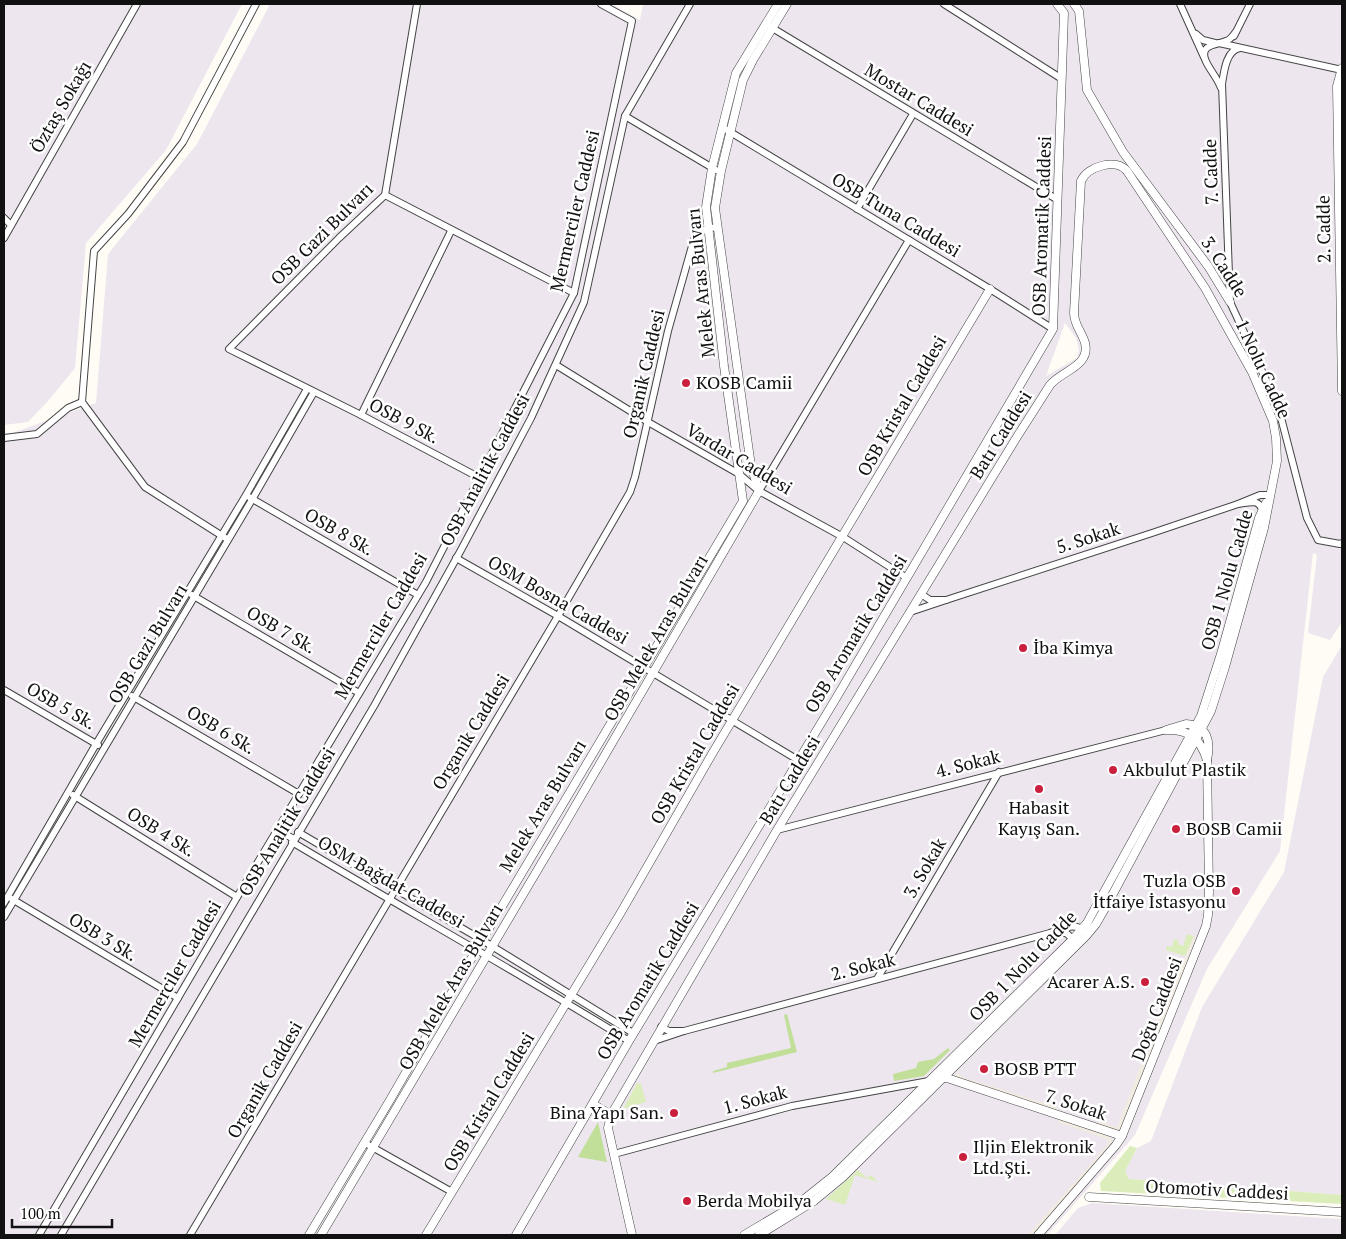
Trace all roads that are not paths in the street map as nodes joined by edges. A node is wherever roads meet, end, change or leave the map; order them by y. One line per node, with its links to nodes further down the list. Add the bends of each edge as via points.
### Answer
1 (137, 4): 35 (street, Öztaş Sokağı)
2 (256, 4): 52 (street, via 183,142 128,214 94,251)
3 (417, 4): 31 (street, OSB Gazi Bulvarı)
4 (601, 4): 42 (street, Mermerciler Caddesi, via 632,21)
5 (690, 4): 25 (street, OSB Analitik Caddesi)
6 (778, 4): 13 (street, Melek Aras Bulvarı)
7 (787, 4): 13 (street)
8 (944, 4): 22 (street)
9 (1057, 4): 22 (street, OSB Aromatik Caddesi, via 1064,13)
10 (1074, 4): 43 (street, 3. Cadde, via 1079,11 1087,90 1123,152 1208,266)
11 (1180, 4): 14 (street)
12 (1250, 4): 15 (street)
13 (769, 26): 24 (street, Mostar Caddesi); 26 (street, Melek Aras Bulvarı, via 736,73); 27 (street, via 746,74)
14 (1191, 27): 16 (street, via 1199,38); 19 (street)
15 (1235, 33): 16 (street, via 1228,40); 17 (street); 18 (street, via 1234,42)
16 (1217, 43): 17 (street); 19 (street, via 1206,50); 20 (street, via 1226,47)
17 (1231, 46): 18 (street); 20 (street)
18 (1240, 48): 20 (street, via 1233,50); 21 (street)
19 (1206, 60): 20 (street, via 1217,68); 23 (street, via 1218,80)
20 (1228, 60): 23 (street, via 1222,84)
21 (1342, 70): 49 (street, 2. Cadde, via 1336,86)
22 (1062, 79): 32 (street, OSB Aromatik Caddesi)
23 (1223, 101): 43 (street, 7. Cadde)
24 (913, 114): 32 (street, Mostar Caddesi); 33 (street)
25 (625, 116): 28 (street); 47 (street, OSB Analitik Caddesi, via 584,302)
26 (722, 127): 27 (street, OSB Tuna Caddesi); 28 (street, Melek Aras Bulvarı)
27 (730, 132): 30 (street); 33 (street, OSB Tuna Caddesi)
28 (712, 168): 30 (street); 37 (street, Melek Aras Bulvarı, via 706,207)
29 (1092, 170): 54 (street, 1 Nolu Cadde, via 1114,164 1127,172 1218,311); 72 (street, Batı Caddesi, via 1083,177 1080,187 1074,313 1085,344 1083,358 1075,368 1050,385)
30 (721, 171): 36 (street, via 716,208)
31 (385, 195): 38 (street); 48 (street, OSB Gazi Bulvarı, via 229,349)
32 (1058, 200): 46 (street, OSB Aromatik Caddesi)
33 (857, 209): 40 (street, OSB Tuna Caddesi)
34 (4, 218): 35 (street)
35 (11, 226): 39 (street, Öztaş Sokağı)
36 (718, 227): 37 (street); 44 (street)
37 (708, 228): 45 (street, Melek Aras Bulvarı); 55 (street, Organik Caddesi, via 694,239 668,331)
38 (451, 231): 42 (street); 53 (street)
39 (4, 238)
40 (909, 240): 41 (street, OSB Tuna Caddesi); 59 (street)
41 (990, 289): 46 (street, OSB Tuna Caddesi); 66 (street, OSB Kristal Caddesi)
42 (574, 294): 58 (street, Mermerciler Caddesi)
43 (1230, 302): 51 (street, 3. Cadde)
44 (729, 317): 45 (street); 59 (street, via 751,466)
45 (719, 319): 57 (street, Melek Aras Bulvarı)
46 (1053, 329): 70 (street, OSB Aromatik Caddesi)
47 (556, 365): 55 (street, Vardar Caddesi); 69 (street, OSB Analitik Caddesi)
48 (307, 389): 50 (street, OSB Gazi Bulvarı); 60 (street, OSB Gazi Bulvarı)
49 (1342, 391)
50 (314, 392): 53 (street, OSB 9 Sk.); 62 (street, OSB Gazi Bulvarı)
51 (1273, 394): 54 (street); 68 (street, 3. Cadde, via 1307,518 1318,540)
52 (82, 402): 56 (street, via 68,408 37,434); 65 (street, via 145,487)
53 (361, 415): 58 (street, OSB 9 Sk.)
54 (1272, 415): 61 (street, 1 Nolu Cadde, via 1277,454)
55 (648, 422): 57 (street, Vardar Caddesi); 77 (street, Organik Caddesi, via 630,492)
56 (4, 438)
57 (739, 474): 59 (street, Vardar Caddesi); 78 (street, Melek Aras Bulvarı, via 743,502)
58 (480, 478): 73 (street, Mermerciler Caddesi)
59 (759, 491): 66 (street, Vardar Caddesi); 79 (street, OSB Melek Aras Bulvarı)
60 (246, 495): 62 (street, OSB 8 Sk.); 65 (street, OSB Gazi Bulvarı)
61 (1270, 495): 63 (street, 5. Sokak, via 1260,495); 64 (street, OSB 1 Nolu Cadde); 85 (street, OSB 1 Nolu Cadde, via 1263,533 1226,666 1211,711)
62 (252, 499): 67 (street, OSB Gazi Bulvarı); 73 (street, OSB 8 Sk.)
63 (1238, 504): 64 (street, 5. Sokak, via 1256,502); 75 (street, 5. Sokak)
64 (1262, 510): 85 (street, OSB 1 Nolu Cadde)
65 (221, 535): 67 (street); 71 (street, OSB Gazi Bulvarı)
66 (843, 537): 70 (street, Vardar Caddesi); 84 (street, OSB Kristal Caddesi)
67 (227, 539): 74 (street, OSB Gazi Bulvarı)
68 (1342, 543)
69 (456, 558): 77 (street, OSM Bosna Caddesi); 98 (street, OSB Analitik Caddesi, via 374,706)
70 (907, 578): 90 (street, OSB Aromatik Caddesi)
71 (187, 593): 74 (street, OSB 7 Sk.); 81 (street, OSB Gazi Bulvarı)
72 (921, 594): 75 (street, 5. Sokak, via 930,600); 76 (street, Batı Caddesi)
73 (418, 595): 82 (street, Mermerciler Caddesi)
74 (194, 596): 82 (street, OSB 7 Sk.); 83 (street, OSB Gazi Bulvarı)
75 (946, 600): 76 (street, 5. Sokak)
76 (910, 612): 97 (street, Batı Caddesi)
77 (558, 616): 78 (street, OSM Bosna Caddesi); 100 (street, Organik Caddesi)
78 (644, 667): 79 (street, OSM Bosna Caddesi); 108 (street, Melek Aras Bulvarı)
79 (652, 672): 84 (street, OSM Bosna Caddesi); 109 (street, OSB Melek Aras Bulvarı)
80 (4, 690): 88 (street, OSB 5 Sk.)
81 (128, 693): 83 (street, OSB 6 Sk.); 88 (street, OSB Gazi Bulvarı)
82 (359, 693): 94 (street, Mermerciler Caddesi)
83 (134, 697): 89 (street, OSB Gazi Bulvarı); 94 (street, OSB 6 Sk.)
84 (733, 720): 90 (street, OSM Bosna Caddesi); 114 (street, OSB Kristal Caddesi)
85 (1199, 728): 86 (street, via 1181,725); 87 (street, OSB 1 Nolu Cadde); 91 (street, Doğu Caddesi, via 1208,741)
86 (1166, 730): 87 (street, via 1184,730); 92 (street, 4. Sokak)
87 (1193, 738): 91 (street, Doğu Caddesi); 106 (street, OSB 1 Nolu Cadde, via 1105,909)
88 (96, 744): 89 (street, OSB 5 Sk.); 93 (street, OSB Gazi Bulvarı)
89 (103, 748): 95 (street, OSB Gazi Bulvarı)
90 (798, 760): 117 (street, OSB Aromatik Caddesi)
91 (1207, 760): 125 (street, Doğu Caddesi, via 1207,920)
92 (999, 772): 97 (street, 4. Sokak); 112 (street, 3. Sokak)
93 (68, 792): 95 (street, OSB 4 Sk.); 102 (street, OSB Gazi Bulvarı)
94 (299, 794): 96 (street, Mermerciler Caddesi)
95 (75, 796): 101 (street, OSB 4 Sk.); 102 (street, OSB Gazi Bulvarı)
96 (278, 830): 99 (street, OSM Bağdat Caddesi); 101 (street, Mermerciler Caddesi)
97 (777, 830): 115 (street, Batı Caddesi)
98 (298, 832): 99 (street, OSB Analitik Caddesi); 100 (street, OSM Bağdat Caddesi)
99 (293, 841): 103 (street, OSM Bağdat Caddesi); 133 (street, OSB Analitik Caddesi)
100 (395, 889): 103 (street, Organik Caddesi); 108 (street, OSM Bağdat Caddesi)
101 (237, 897): 113 (street, Mermerciler Caddesi)
102 (7, 899): 104 (street, OSB Gazi Bulvarı); 113 (street, OSB 3 Sk.)
103 (389, 900): 110 (street, OSM Bağdat Caddesi); 134 (street, Organik Caddesi)
104 (4, 917)
105 (1050, 933): 106 (street, 2. Sokak, via 1075,927); 107 (street, 2. Sokak, via 1066,934); 112 (street, 2. Sokak)
106 (1085, 933): 107 (street, OSB 1 Nolu Cadde); 120 (street, OSB 1 Nolu Cadde)
107 (1073, 939): 120 (street, OSB 1 Nolu Cadde)
108 (482, 940): 109 (street, OSM Bağdat Caddesi); 110 (street, Melek Aras Bulvarı)
109 (492, 946): 111 (street, OSB Melek Aras Bulvarı); 114 (street, OSM Bağdat Caddesi)
110 (477, 949): 111 (street, OSM Bağdat Caddesi); 126 (street, Melek Aras Bulvarı)
111 (487, 955): 114 (street, OSM Bağdat Caddesi); 127 (street, OSB Melek Aras Bulvarı)
112 (877, 979): 116 (street, 2. Sokak)
113 (178, 998): 132 (street, Mermerciler Caddesi)
114 (568, 999): 117 (street, OSM Bağdat Caddesi); 118 (street, OSM Bağdat Caddesi); 129 (street, OSB Kristal Caddesi)
115 (661, 1027): 116 (street, 2. Sokak, via 669,1031); 119 (street, Batı Caddesi)
116 (684, 1031): 119 (street, 2. Sokak)
117 (633, 1033): 118 (street, OSB Aromatik Caddesi)
118 (628, 1041): 123 (street, OSB Aromatik Caddesi)
119 (654, 1041): 124 (street, Batı Caddesi)
120 (937, 1079): 121 (street, 1. Sokak); 122 (street, OSB 1 Nolu Cadde); 125 (street, 7. Sokak); 141 (street, OSB 1 Nolu Cadde, via 828,1190)
121 (905, 1085): 122 (street); 128 (street, 1. Sokak, via 792,1106)
122 (918, 1093): 140 (street, OSB 1 Nolu Cadde, via 819,1188)
123 (593, 1104): 124 (street); 138 (street, OSB Aromatik Caddesi)
124 (611, 1115): 128 (street, Batı Caddesi, via 608,1128)
125 (1122, 1136): 142 (street, Doğu Caddesi)
126 (364, 1143): 127 (street); 135 (street, Melek Aras Bulvarı)
127 (373, 1148): 129 (street); 136 (street, OSB Melek Aras Bulvarı)
128 (614, 1154): 139 (street, Batı Caddesi)
129 (452, 1192): 137 (street, OSB Kristal Caddesi)
130 (1089, 1197): 131 (street, Otomotiv Caddesi)
131 (1342, 1212)
132 (39, 1235)
133 (61, 1235)
134 (190, 1235)
135 (309, 1235)
136 (321, 1235)
137 (426, 1235)
138 (516, 1235)
139 (632, 1235)
140 (744, 1235)
141 (759, 1235)
142 (1038, 1235)

